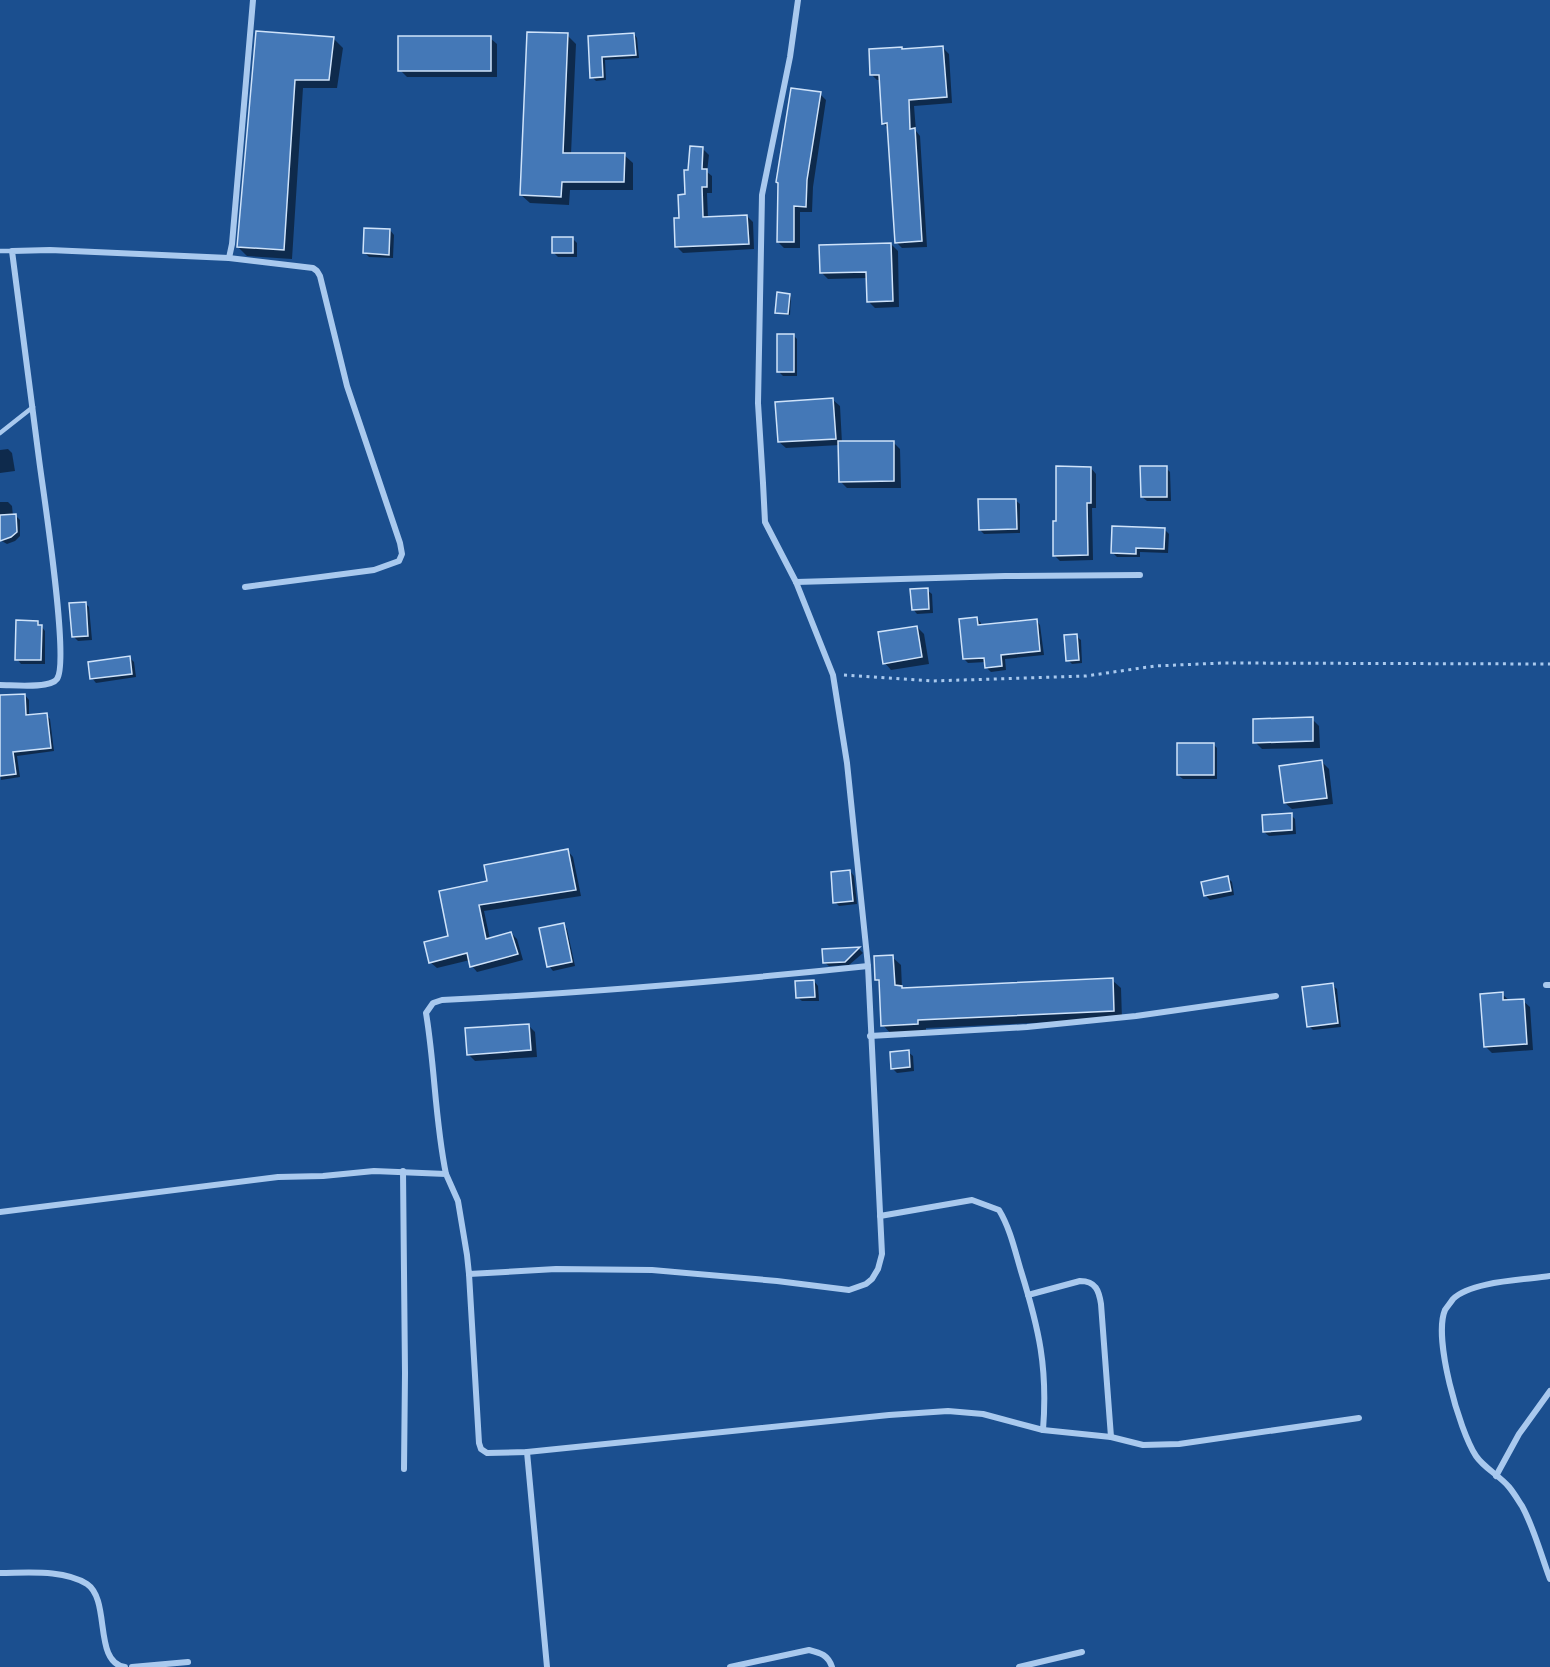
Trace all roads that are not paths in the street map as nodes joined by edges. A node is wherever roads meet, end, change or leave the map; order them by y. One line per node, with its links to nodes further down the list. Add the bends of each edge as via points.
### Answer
1 (253, 0): 5 (street)
2 (798, 0): 9 (street, via 762,195 758,403 765,522)
3 (0, 251): 4 (lane)
4 (12, 251): 5 (street); 6 (street)
5 (229, 258): 10 (street, via 313,268 320,276 347,386 402,554 399,561 374,570)
6 (33, 407): 7 (lane); 11 (street, via 60,630 61,670 49,685)
7 (0, 433)
8 (1140, 575): 9 (street)
9 (796, 582): 12 (street, via 834,675 847,763)
10 (245, 587)
11 (0, 685)
12 (867, 966): 14 (street); 16 (street, via 706,983 433,1003 426,1013)
13 (1276, 996): 14 (street, via 1027,1027)
14 (870, 1036): 18 (street)
15 (404, 1171): 16 (street); 17 (street, via 235,1181); 27 (street)
16 (446, 1174): 19 (street, via 458,1201)
17 (0, 1212)
18 (880, 1216): 19 (street, via 882,1254 878,1269 866,1284 849,1290 652,1270 556,1269); 21 (street, via 972,1200 999,1210)
19 (468, 1274): 26 (street, via 480,1449 487,1453)
20 (1550, 1276): 28 (street, via 1494,1283 1465,1292 1445,1310 1443,1349 1452,1396 1476,1456)
21 (1028, 1295): 24 (street, via 1039,1331 1044,1371); 25 (street, via 1080,1281 1096,1286 1101,1304)
22 (1550, 1391): 28 (street, via 1519,1434)
23 (1359, 1418): 25 (street, via 1179,1444 1143,1445)
24 (1043, 1430): 25 (street); 26 (street, via 983,1414 948,1411)
25 (1111, 1437)
26 (527, 1452): 35 (street)
27 (404, 1469)
28 (1496, 1476): 30 (street, via 1509,1486 1523,1508)
29 (0, 1573): 33 (street, via 63,1575 88,1585 96,1597 109,1658 116,1666)
30 (1550, 1579)
31 (1082, 1652): 38 (street)
32 (188, 1662): 34 (street)
33 (125, 1667)
34 (132, 1667)
35 (547, 1667)
36 (730, 1667): 37 (street, via 809,1650 830,1659)
37 (832, 1667)
38 (1019, 1667)

